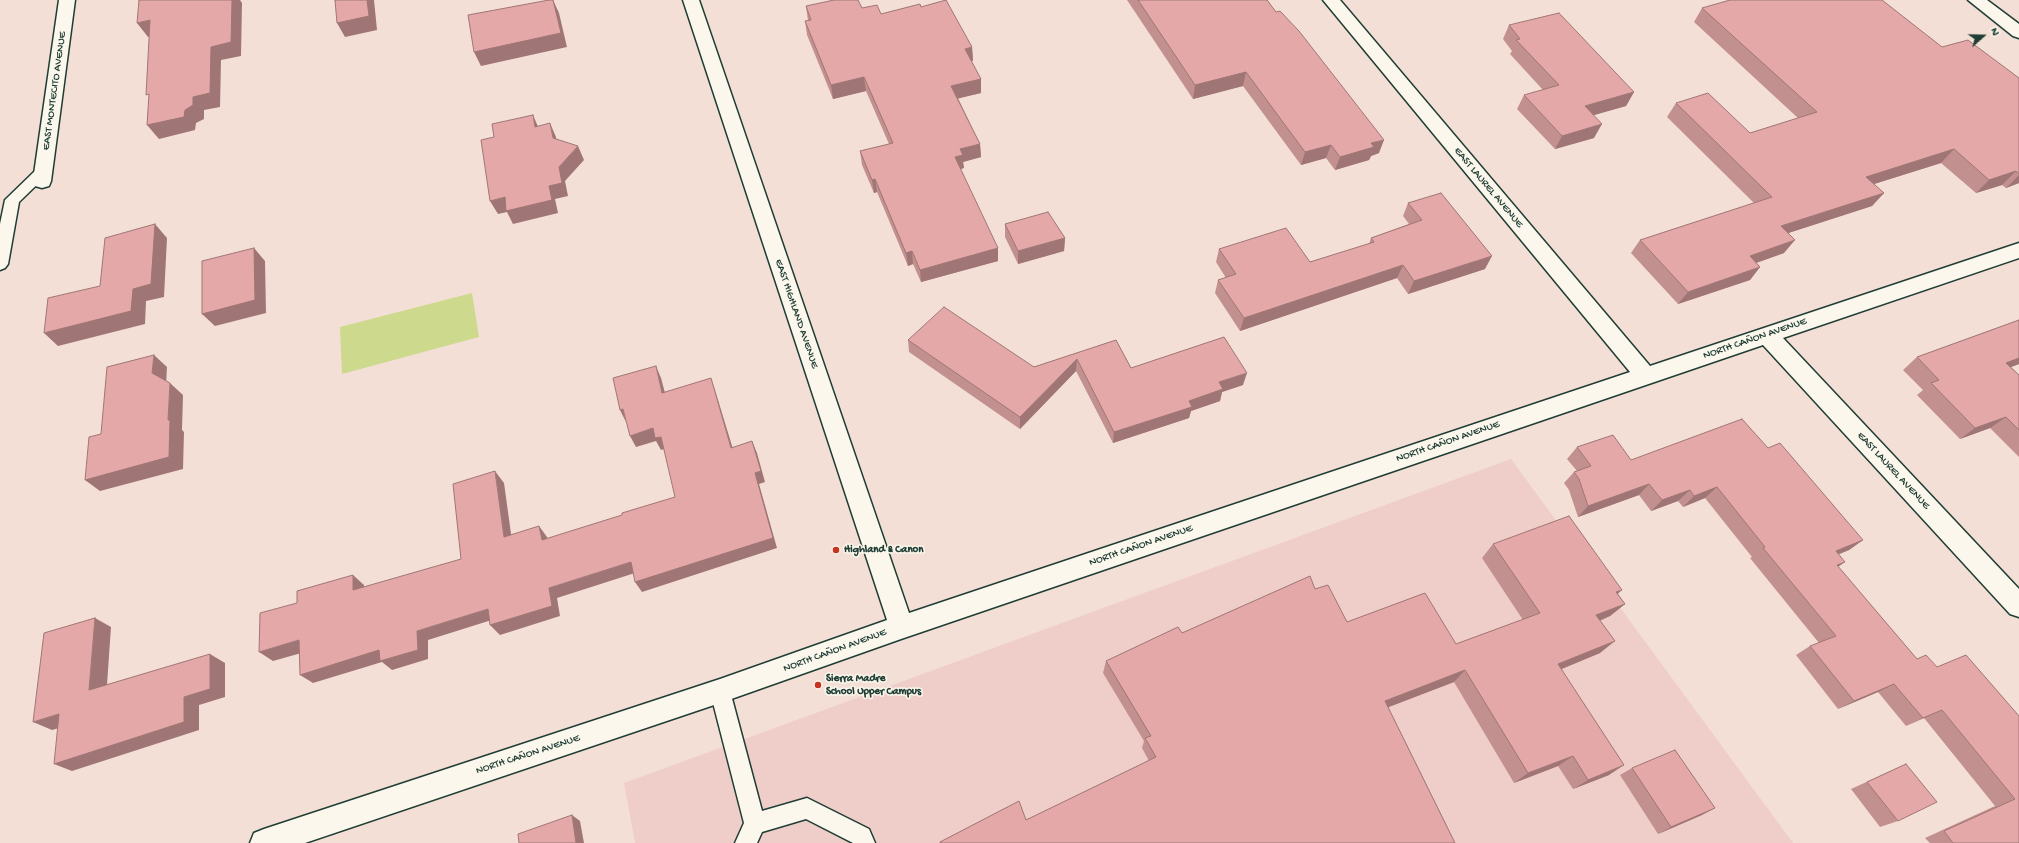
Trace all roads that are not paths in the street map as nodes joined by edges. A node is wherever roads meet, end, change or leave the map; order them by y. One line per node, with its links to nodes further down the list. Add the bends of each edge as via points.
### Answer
1 (67, 0): 6 (street, EAST MONTECITO AVENUE)
2 (691, 0): 12 (street, EAST HIGHLAND AVENUE)
3 (1331, 0): 10 (street, EAST LAUREL AVENUE)
4 (1976, 0): 5 (street)
5 (2019, 32)
6 (43, 177): 8 (lane, via 12,200)
7 (2019, 250): 9 (street, NORTH CAÑON AVENUE)
8 (0, 264)
9 (1767, 335): 10 (street, NORTH CAÑON AVENUE); 11 (street, EAST LAUREL AVENUE)
10 (1645, 376): 12 (street, NORTH CAÑON AVENUE)
11 (2019, 606)
12 (901, 627): 13 (street, NORTH CAÑON AVENUE)
13 (720, 691): 14 (lane); 15 (street, NORTH CAÑON AVENUE)
14 (755, 824): 16 (lane); 17 (lane, via 807,808 862,836)
15 (268, 842)
16 (746, 843)
17 (864, 843)

